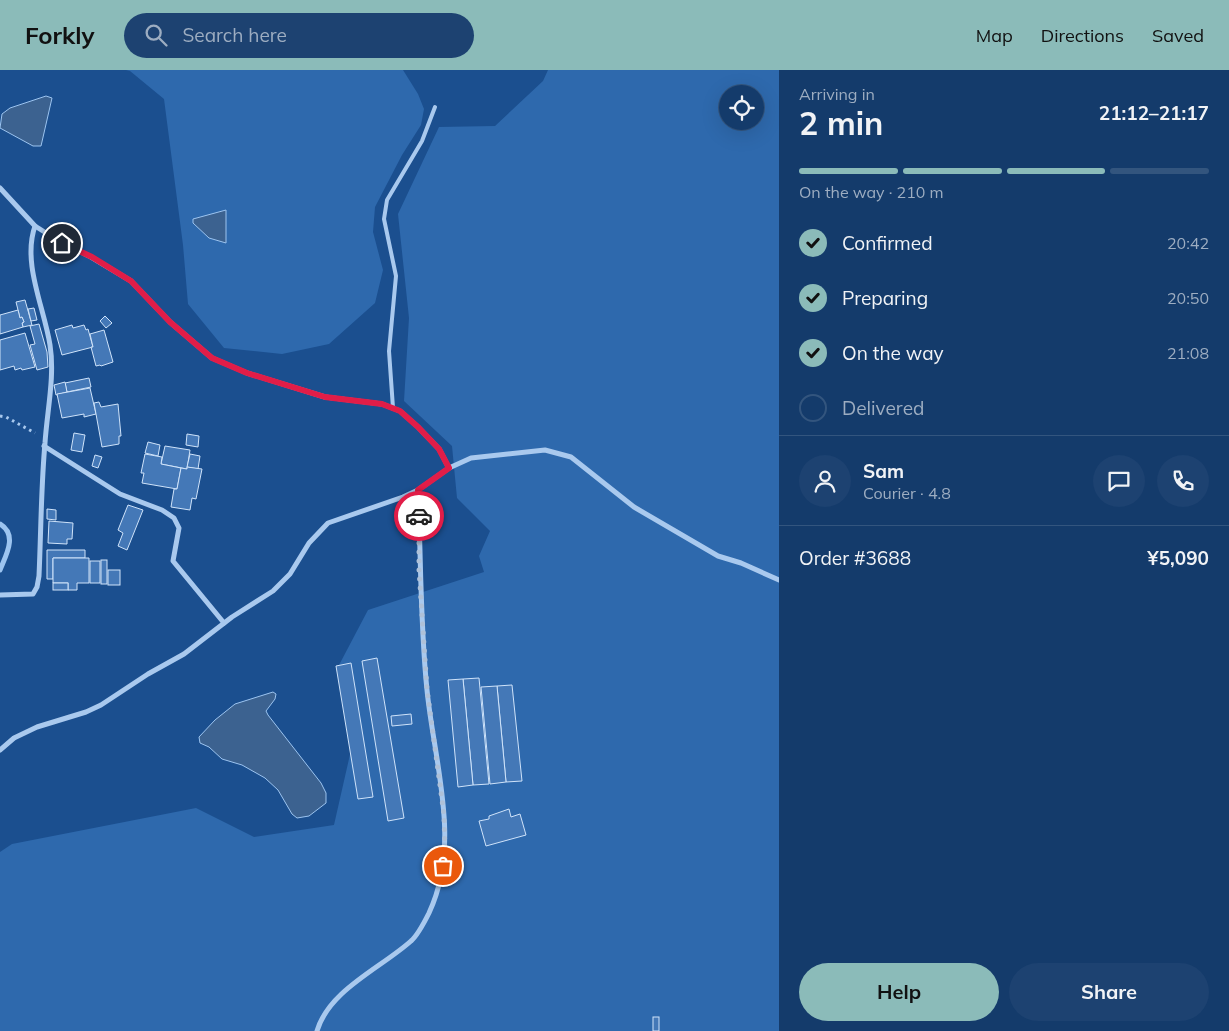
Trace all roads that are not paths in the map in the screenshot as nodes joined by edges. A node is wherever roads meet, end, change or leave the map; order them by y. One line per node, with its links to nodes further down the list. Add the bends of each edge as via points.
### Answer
1 (435, 107): 4 (lane, via 422,141 387,200 384,219 396,276 389,351)
2 (0, 188): 3 (street)
3 (35, 226): 4 (street, via 131,281 170,322 212,358 247,373 325,397); 5 (street, via 31,260 52,362)
4 (392, 408): 6 (street, via 400,411 439,449)
5 (44, 446): 9 (street, via 37,587 32,594); 10 (street, via 120,494 174,518 179,528 173,561)
6 (449, 468): 7 (street); 8 (street, via 471,458 545,450 571,457 634,507 718,556)
7 (418, 490): 10 (street, via 328,523 309,544 290,574 273,591); 12 (street, via 419,570 427,689 444,815 445,852 440,880 429,912 413,940 332,1003)
8 (779, 580)
9 (0, 595)
10 (224, 623): 11 (street, via 184,654 101,705 37,727 14,738)
11 (0, 750)
12 (317, 1031)

